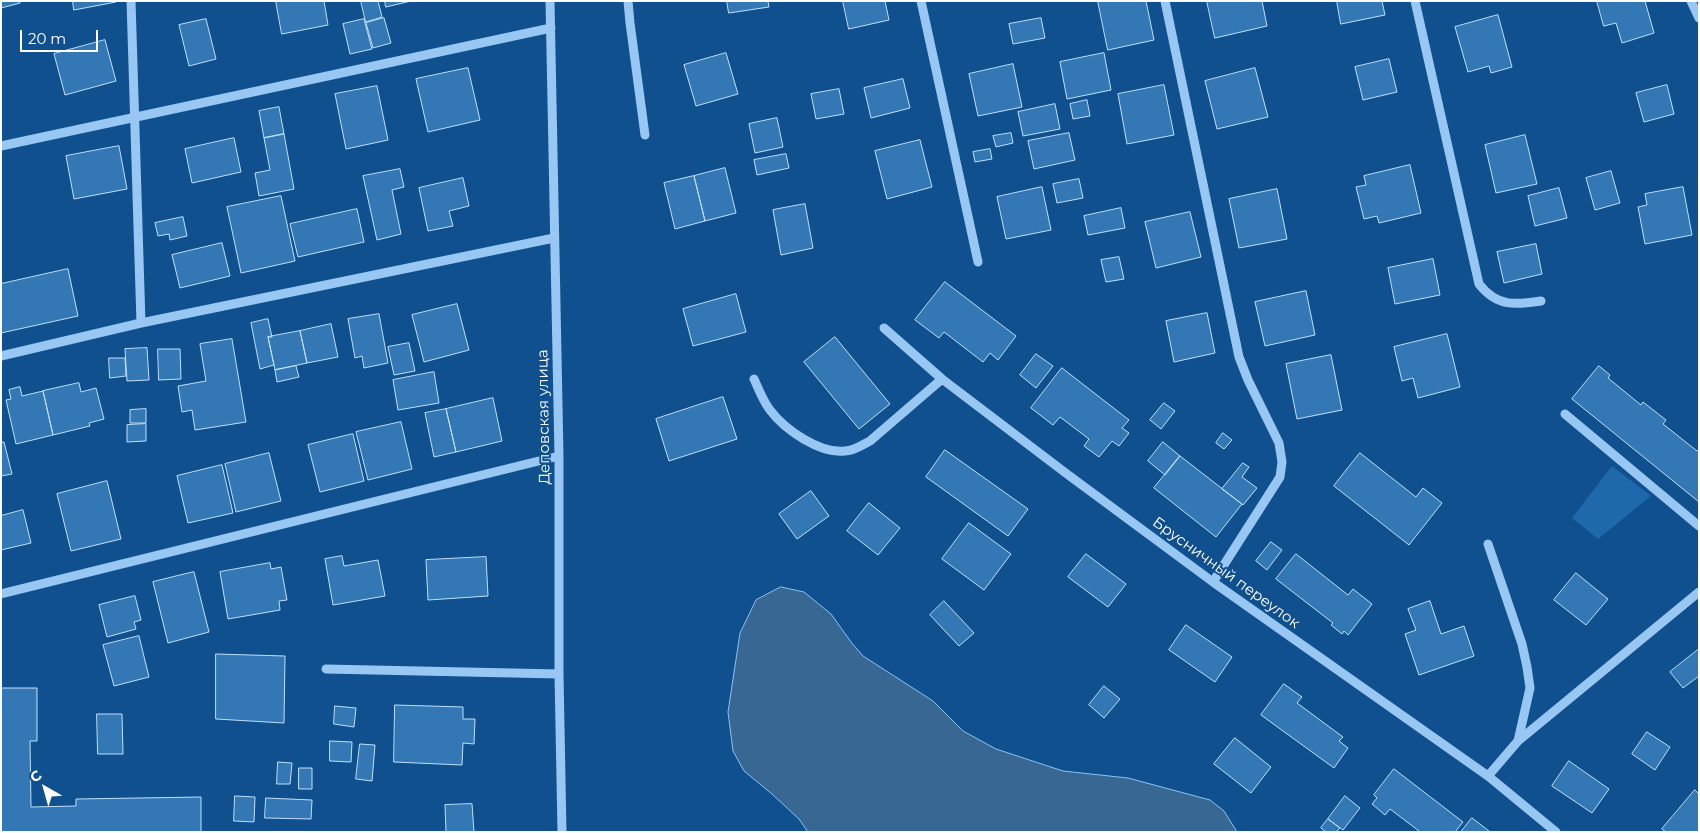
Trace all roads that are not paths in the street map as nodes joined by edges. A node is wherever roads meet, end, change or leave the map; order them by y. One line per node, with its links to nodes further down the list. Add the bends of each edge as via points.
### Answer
1 (131, 1): 10 (street)
2 (550, 1): 9 (street, Деповская улица)
3 (628, 1): 11 (street)
4 (921, 1): 14 (street)
5 (1165, 1): 25 (street, via 1239,357 1279,443 1282,462 1280,478)
6 (1415, 1): 15 (street, via 1479,284 1487,295 1506,303)
7 (1691, 1): 8 (street)
8 (1699, 18)
9 (551, 28): 10 (street); 13 (street, Деповская улица)
10 (134, 118): 12 (street); 16 (street)
11 (646, 135)
12 (1, 146)
13 (554, 238): 16 (street); 22 (street, Деповская улица)
14 (978, 262)
15 (1541, 301)
16 (140, 323): 18 (street)
17 (884, 328): 20 (street, Брусничный переулок)
18 (1, 356)
19 (754, 379): 20 (street, via 770,411 791,430 829,451 847,452 870,441)
20 (942, 379): 25 (street, Брусничный переулок)
21 (1565, 414): 23 (street)
22 (558, 456): 27 (street); 29 (street, Деповская улица)
23 (1699, 526)
24 (1488, 544): 30 (street, via 1527,667 1530,688)
25 (1213, 582): 31 (street, Брусничный переулок)
26 (1699, 592): 30 (street)
27 (1, 594)
28 (326, 670): 29 (street)
29 (559, 674): 32 (street, Деповская улица)
30 (1518, 741): 31 (street)
31 (1488, 776): 33 (street, Брусничный переулок)
32 (562, 832)
33 (1556, 832)

